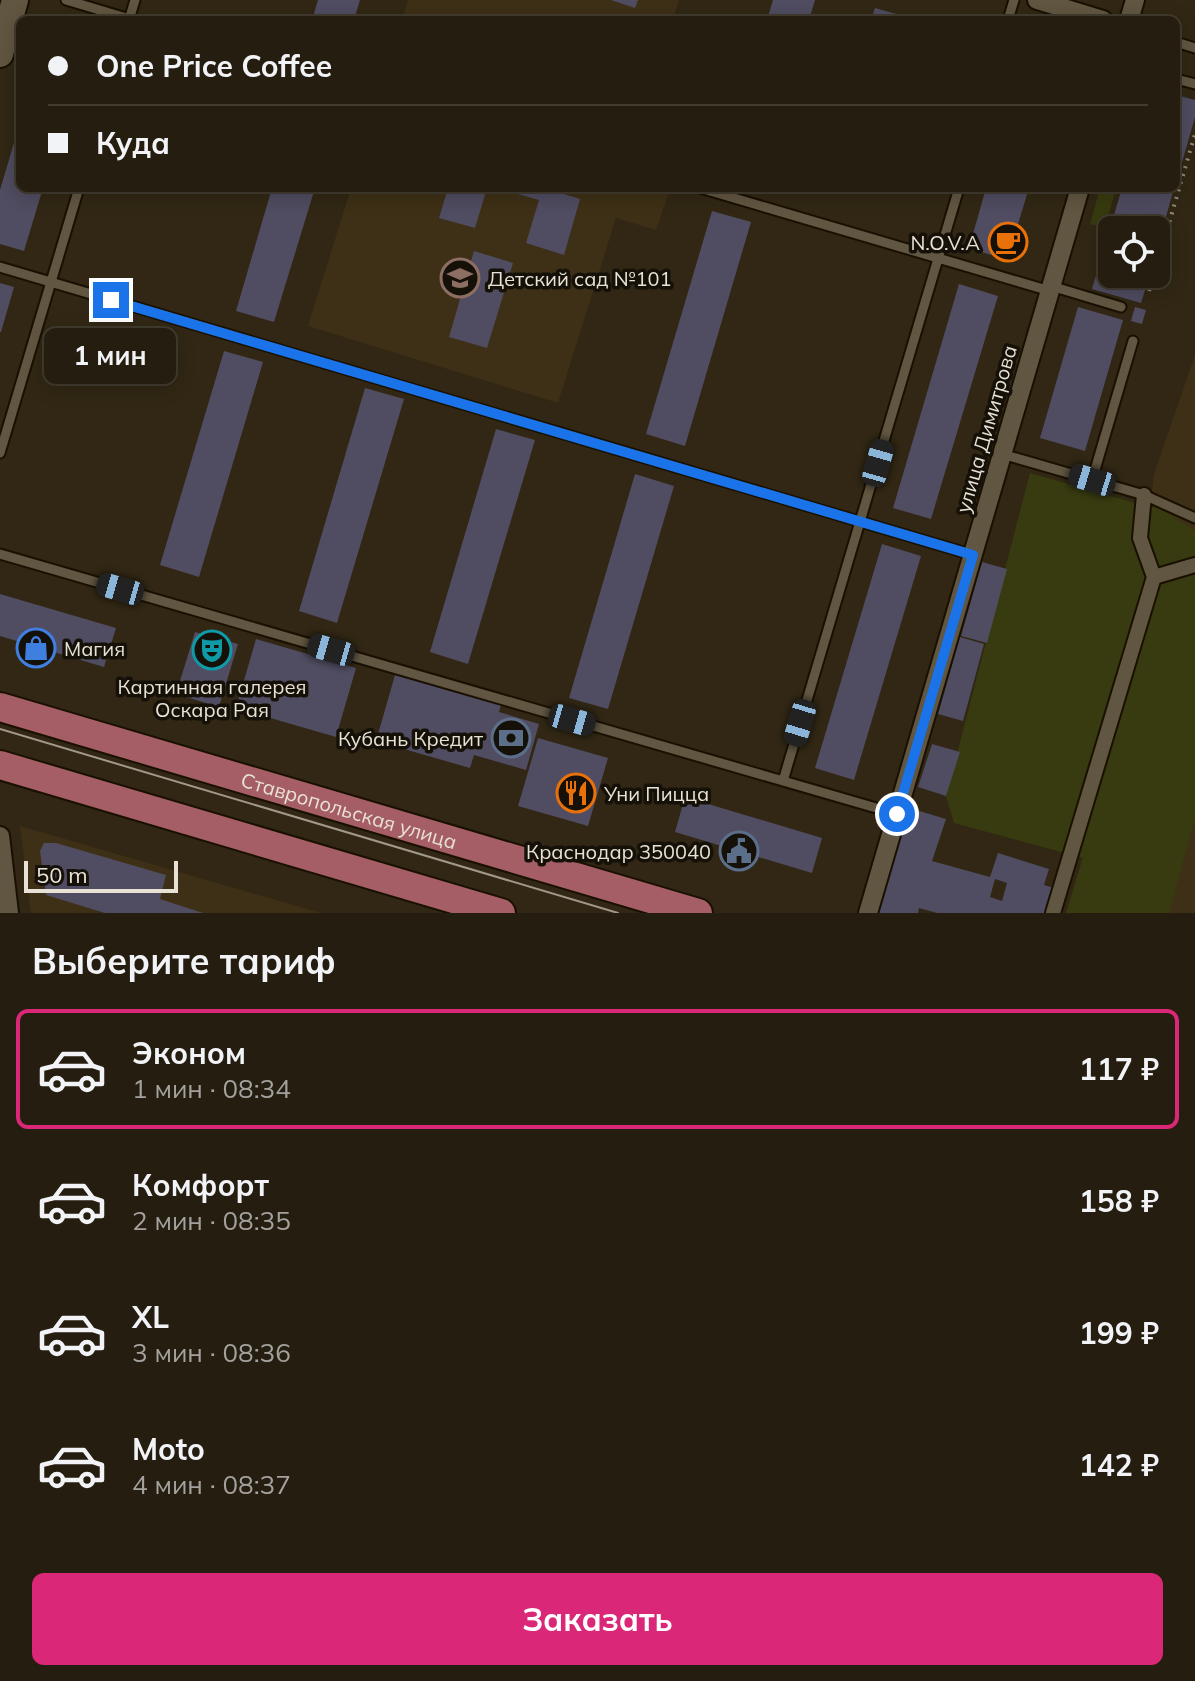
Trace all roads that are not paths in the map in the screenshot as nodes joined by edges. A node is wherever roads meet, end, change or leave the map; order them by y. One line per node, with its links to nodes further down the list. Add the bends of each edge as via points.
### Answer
1 (15, 0): 6 (main road)
2 (66, 0): 4 (lane)
3 (1037, 0): 5 (street)
4 (117, 16)
5 (1090, 16)
6 (0, 54)
7 (78, 192): 13 (lane)
8 (714, 192): 11 (lane)
9 (958, 192): 11 (lane)
10 (1079, 192): 14 (street, улица Димитрова)
11 (939, 258): 14 (lane); 22 (lane)
12 (0, 267): 13 (lane)
13 (51, 282): 17 (lane); 22 (lane)
14 (1050, 289): 15 (lane); 18 (street, улица Димитрова)
15 (1121, 307)
16 (1133, 341): 19 (lane)
17 (0, 453)
18 (1002, 454): 19 (lane); 24 (street, улица Димитрова, via 986,526)
19 (1092, 480): 20 (lane)
20 (1144, 495): 21 (lane); 26 (street, via 1140,538)
21 (1195, 518)
22 (860, 521): 24 (lane); 29 (lane)
23 (0, 554): 29 (lane)
24 (973, 555): 30 (street, улица Димитрова)
25 (1195, 565): 26 (street)
26 (1154, 577): 37 (street)
27 (0, 707): 35 (main road, Ставропольская улица)
28 (0, 765): 32 (main road)
29 (783, 781): 30 (lane)
30 (897, 814): 36 (street, улица Димитрова)
31 (0, 840): 33 (street)
32 (448, 905): 34 (main road)
33 (9, 913)
34 (501, 913)
35 (698, 913)
36 (868, 913)
37 (1053, 913)

